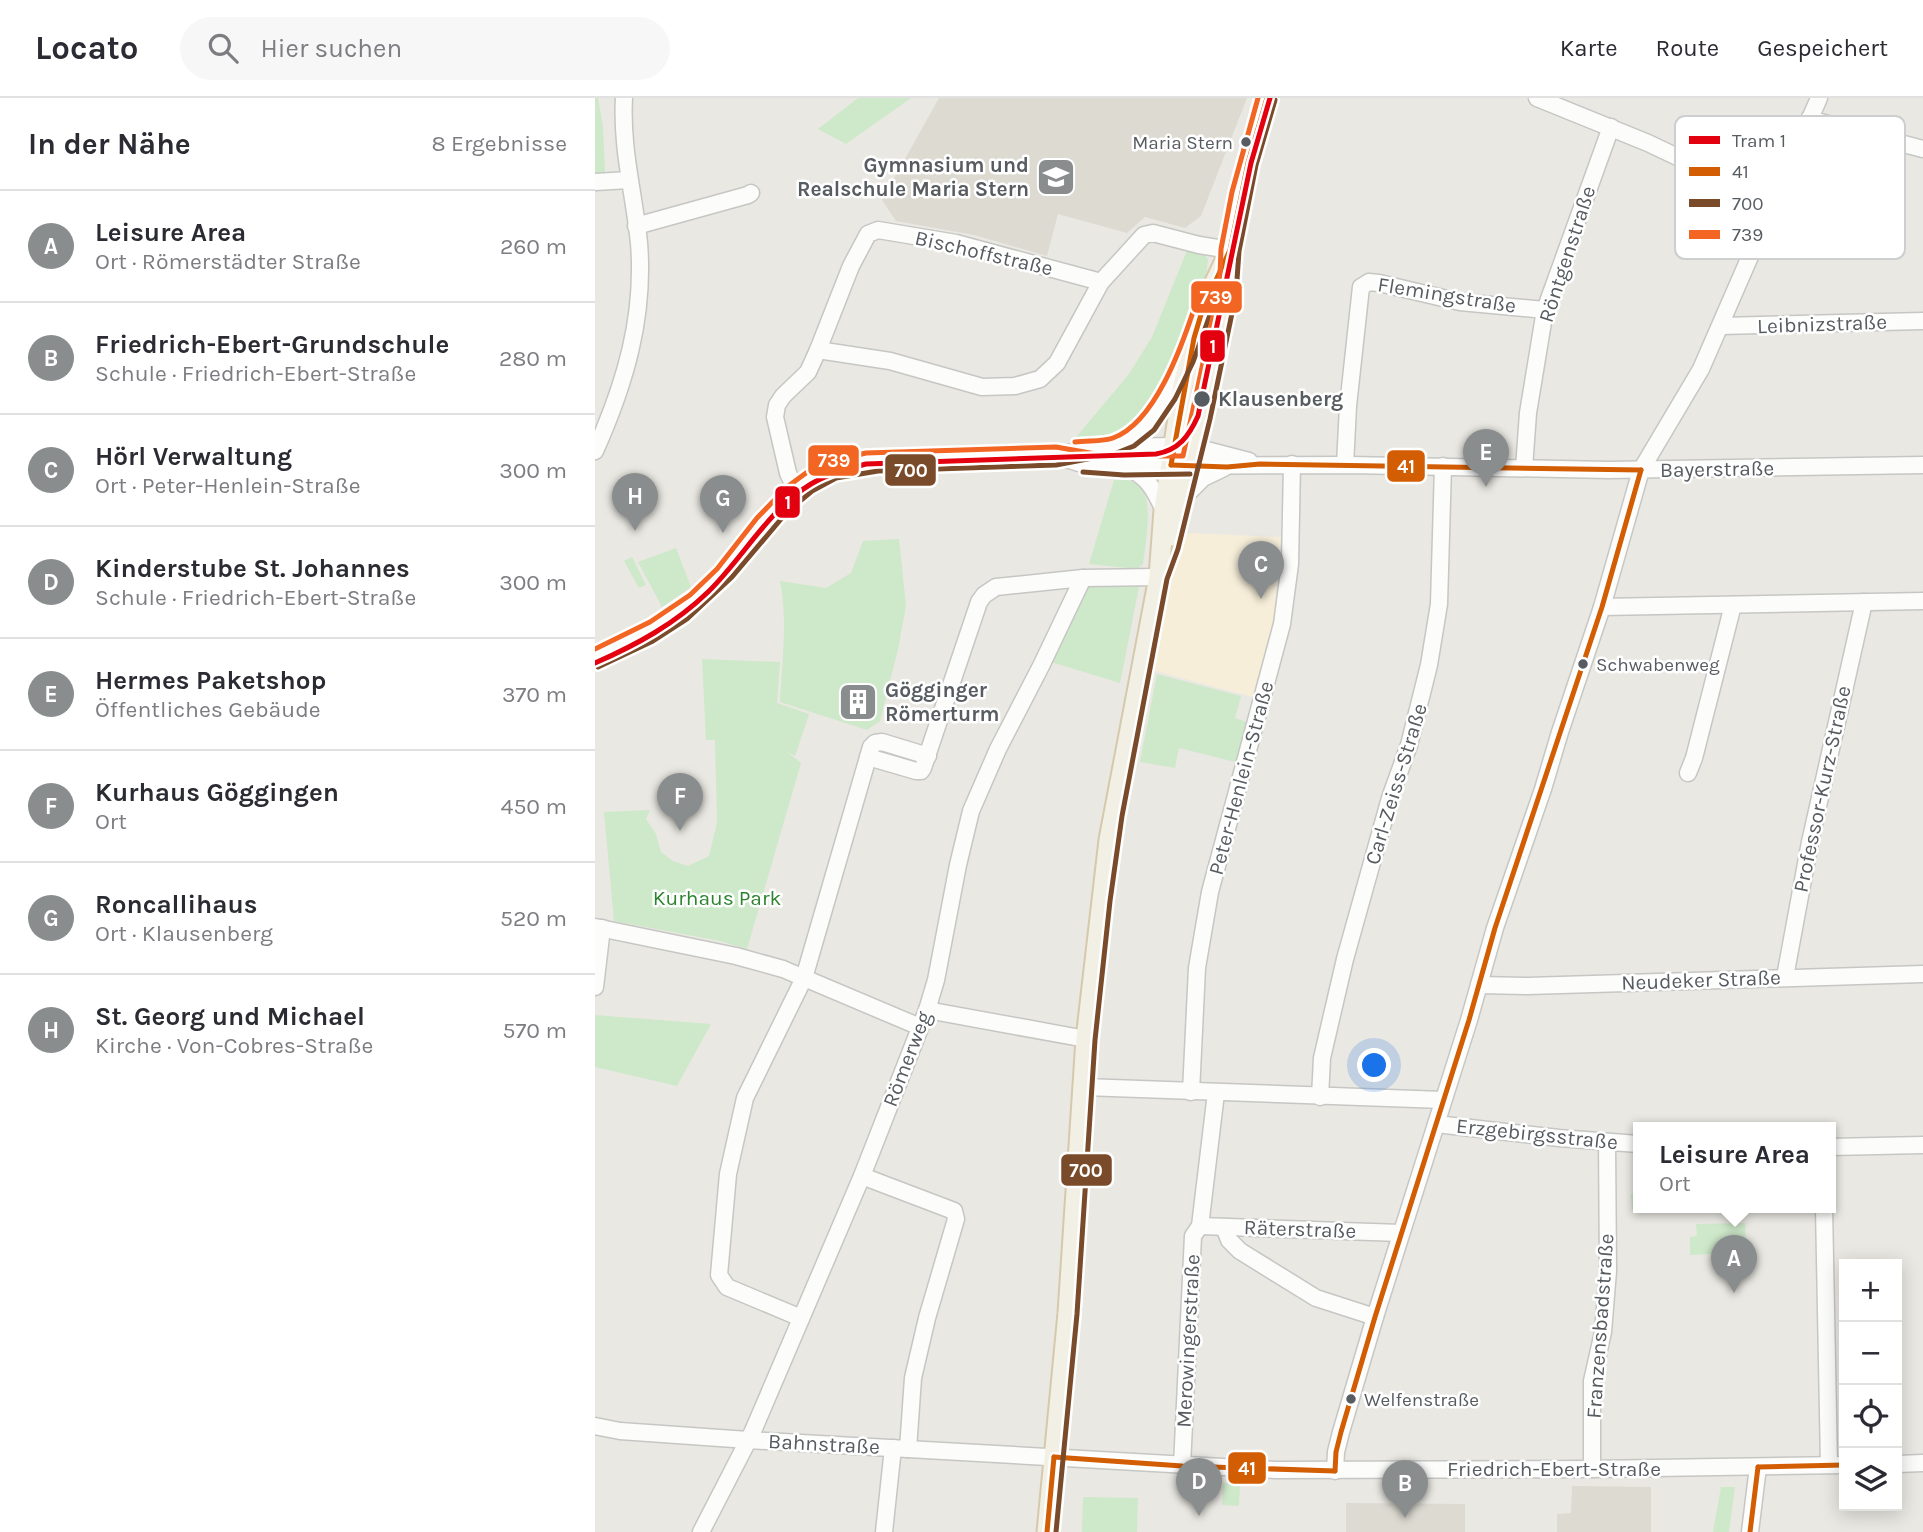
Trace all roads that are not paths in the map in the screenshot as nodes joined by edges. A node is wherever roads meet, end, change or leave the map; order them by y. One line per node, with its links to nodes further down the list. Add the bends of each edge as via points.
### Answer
1 (624, 98): 10 (street)
2 (1267, 98): 14 (main road)
3 (1537, 98): 6 (street)
4 (1819, 98): 5 (street)
5 (1810, 116)
6 (1611, 127): 9 (street); 17 (street, Röntgenstraße)
7 (1905, 144): 8 (street)
8 (1923, 149)
9 (1675, 156)
10 (629, 180): 11 (street); 13 (street)
11 (595, 182)
12 (751, 192): 13 (street)
13 (636, 226): 23 (street, via 640,275 636,329 619,392)
14 (1230, 250): 16 (street, via 1153,233 1144,235); 20 (main road); 25 (main road, via 1222,318)
15 (1750, 259): 19 (street)
16 (1101, 282): 21 (street, via 1057,363 1040,379 1015,386 982,387 890,361); 21 (street, Bischoffstraße, via 956,243 878,230 868,234 851,266)
17 (1545, 310): 28 (street, Flemingstraße, via 1460,302 1379,283 1369,282 1361,288); 33 (street, Röntgenstraße)
18 (1923, 321): 19 (street, Leibnizstraße)
19 (1721, 326): 34 (street, via 1696,379)
20 (1194, 338): 22 (street, via 1152,418); 25 (main road, via 1178,412)
21 (818, 350): 35 (street, via 808,372 775,409)
22 (1116, 447): 24 (street); 25 (street)
23 (595, 451)
24 (1056, 456): 30 (street, via 1079,463); 35 (street, via 866,462 827,472)
25 (1183, 456): 26 (street, Bayerstraße); 30 (street); 32 (street, Bayerstraße); 36 (main road)
26 (1260, 464): 27 (street, Bayerstraße); 32 (street, Bayerstraße)
27 (1292, 464): 28 (street, Bayerstraße); 55 (street, Peter-Henlein-Straße, via 1290,564 1282,624 1210,892 1197,968)
28 (1345, 465): 31 (street, Bayerstraße)
29 (1923, 465): 34 (street, Bayerstraße)
30 (1124, 466): 36 (street, via 1139,472)
31 (1443, 466): 33 (street, Bayerstraße); 57 (street, Carl-Zeiss-Straße, via 1439,595 1431,654 1417,717 1345,959 1322,1058)
32 (1227, 467): 36 (street, Bayerstraße, via 1203,478)
33 (1524, 468): 34 (street, Bayerstraße)
34 (1641, 470): 42 (street)
35 (796, 491): 43 (street, via 708,590 647,637)
36 (1172, 505): 37 (main road)
37 (1159, 577): 38 (street); 53 (main road, via 1109,840)
38 (1083, 578): 48 (street, via 996,587 984,595 928,756 875,743); 51 (street, Römerweg, via 971,811)
39 (1923, 601): 40 (street)
40 (1864, 602): 41 (street); 47 (street, Professor-Kurz-Straße, via 1812,831)
41 (1733, 605): 42 (street); 44 (street)
42 (1602, 607): 49 (street)
43 (595, 659)
44 (1688, 773)
45 (599, 928): 48 (street, via 736,956); 50 (street)
46 (1923, 974): 47 (street, Neudeker Straße)
47 (1785, 976): 49 (street, Neudeker Straße)
48 (804, 978): 52 (street); 70 (street, via 744,1098 729,1174 719,1275 727,1287)
49 (1479, 985): 58 (street)
50 (595, 987)
51 (927, 1010): 52 (street, Römerweg); 53 (street)
52 (920, 1027): 64 (street, Römerweg)
53 (1086, 1039): 54 (main road)
54 (1083, 1087): 55 (street); 74 (main road)
55 (1191, 1092): 56 (street)
56 (1216, 1093): 57 (street); 66 (street, Merowingerstraße)
57 (1320, 1097): 58 (street)
58 (1443, 1100): 59 (street)
59 (1436, 1124): 60 (street, Erzgebirgsstraße); 68 (street)
60 (1607, 1142): 61 (street, Erzgebirgsstraße); 80 (street, Franzensbadstraße, via 1608,1271 1603,1332 1592,1381)
61 (1633, 1144)
62 (1923, 1145): 63 (street)
63 (1836, 1147)
64 (862, 1176): 70 (street, Römerweg); 73 (street, via 954,1211 956,1219 927,1318)
65 (1824, 1213): 77 (street)
66 (1200, 1226): 67 (street, Räterstraße); 78 (street, Merowingerstraße, via 1193,1236)
67 (1224, 1227): 68 (street, Räterstraße); 69 (street, via 1240,1251 1316,1298)
68 (1401, 1233): 69 (street)
69 (1375, 1317): 81 (street, via 1341,1432)
70 (801, 1318): 72 (street, Römerweg)
71 (595, 1426): 72 (street, Bahnstraße, via 620,1432)
72 (748, 1440): 73 (street, Bahnstraße); 82 (street, Römerweg)
73 (901, 1448): 74 (street, Bahnstraße); 83 (street)
74 (1054, 1457): 78 (street, Friedrich-Ebert-Straße); 84 (main road)
75 (1923, 1463): 76 (street)
76 (1902, 1464)
77 (1837, 1465): 79 (street, Friedrich-Ebert-Straße)
78 (1182, 1466): 81 (street, Friedrich-Ebert-Straße)
79 (1758, 1467): 80 (street, Friedrich-Ebert-Straße); 85 (street)
80 (1592, 1469): 81 (street, Friedrich-Ebert-Straße)
81 (1335, 1471)
82 (701, 1532)
83 (884, 1532)
84 (1047, 1532)
85 (1750, 1532)

